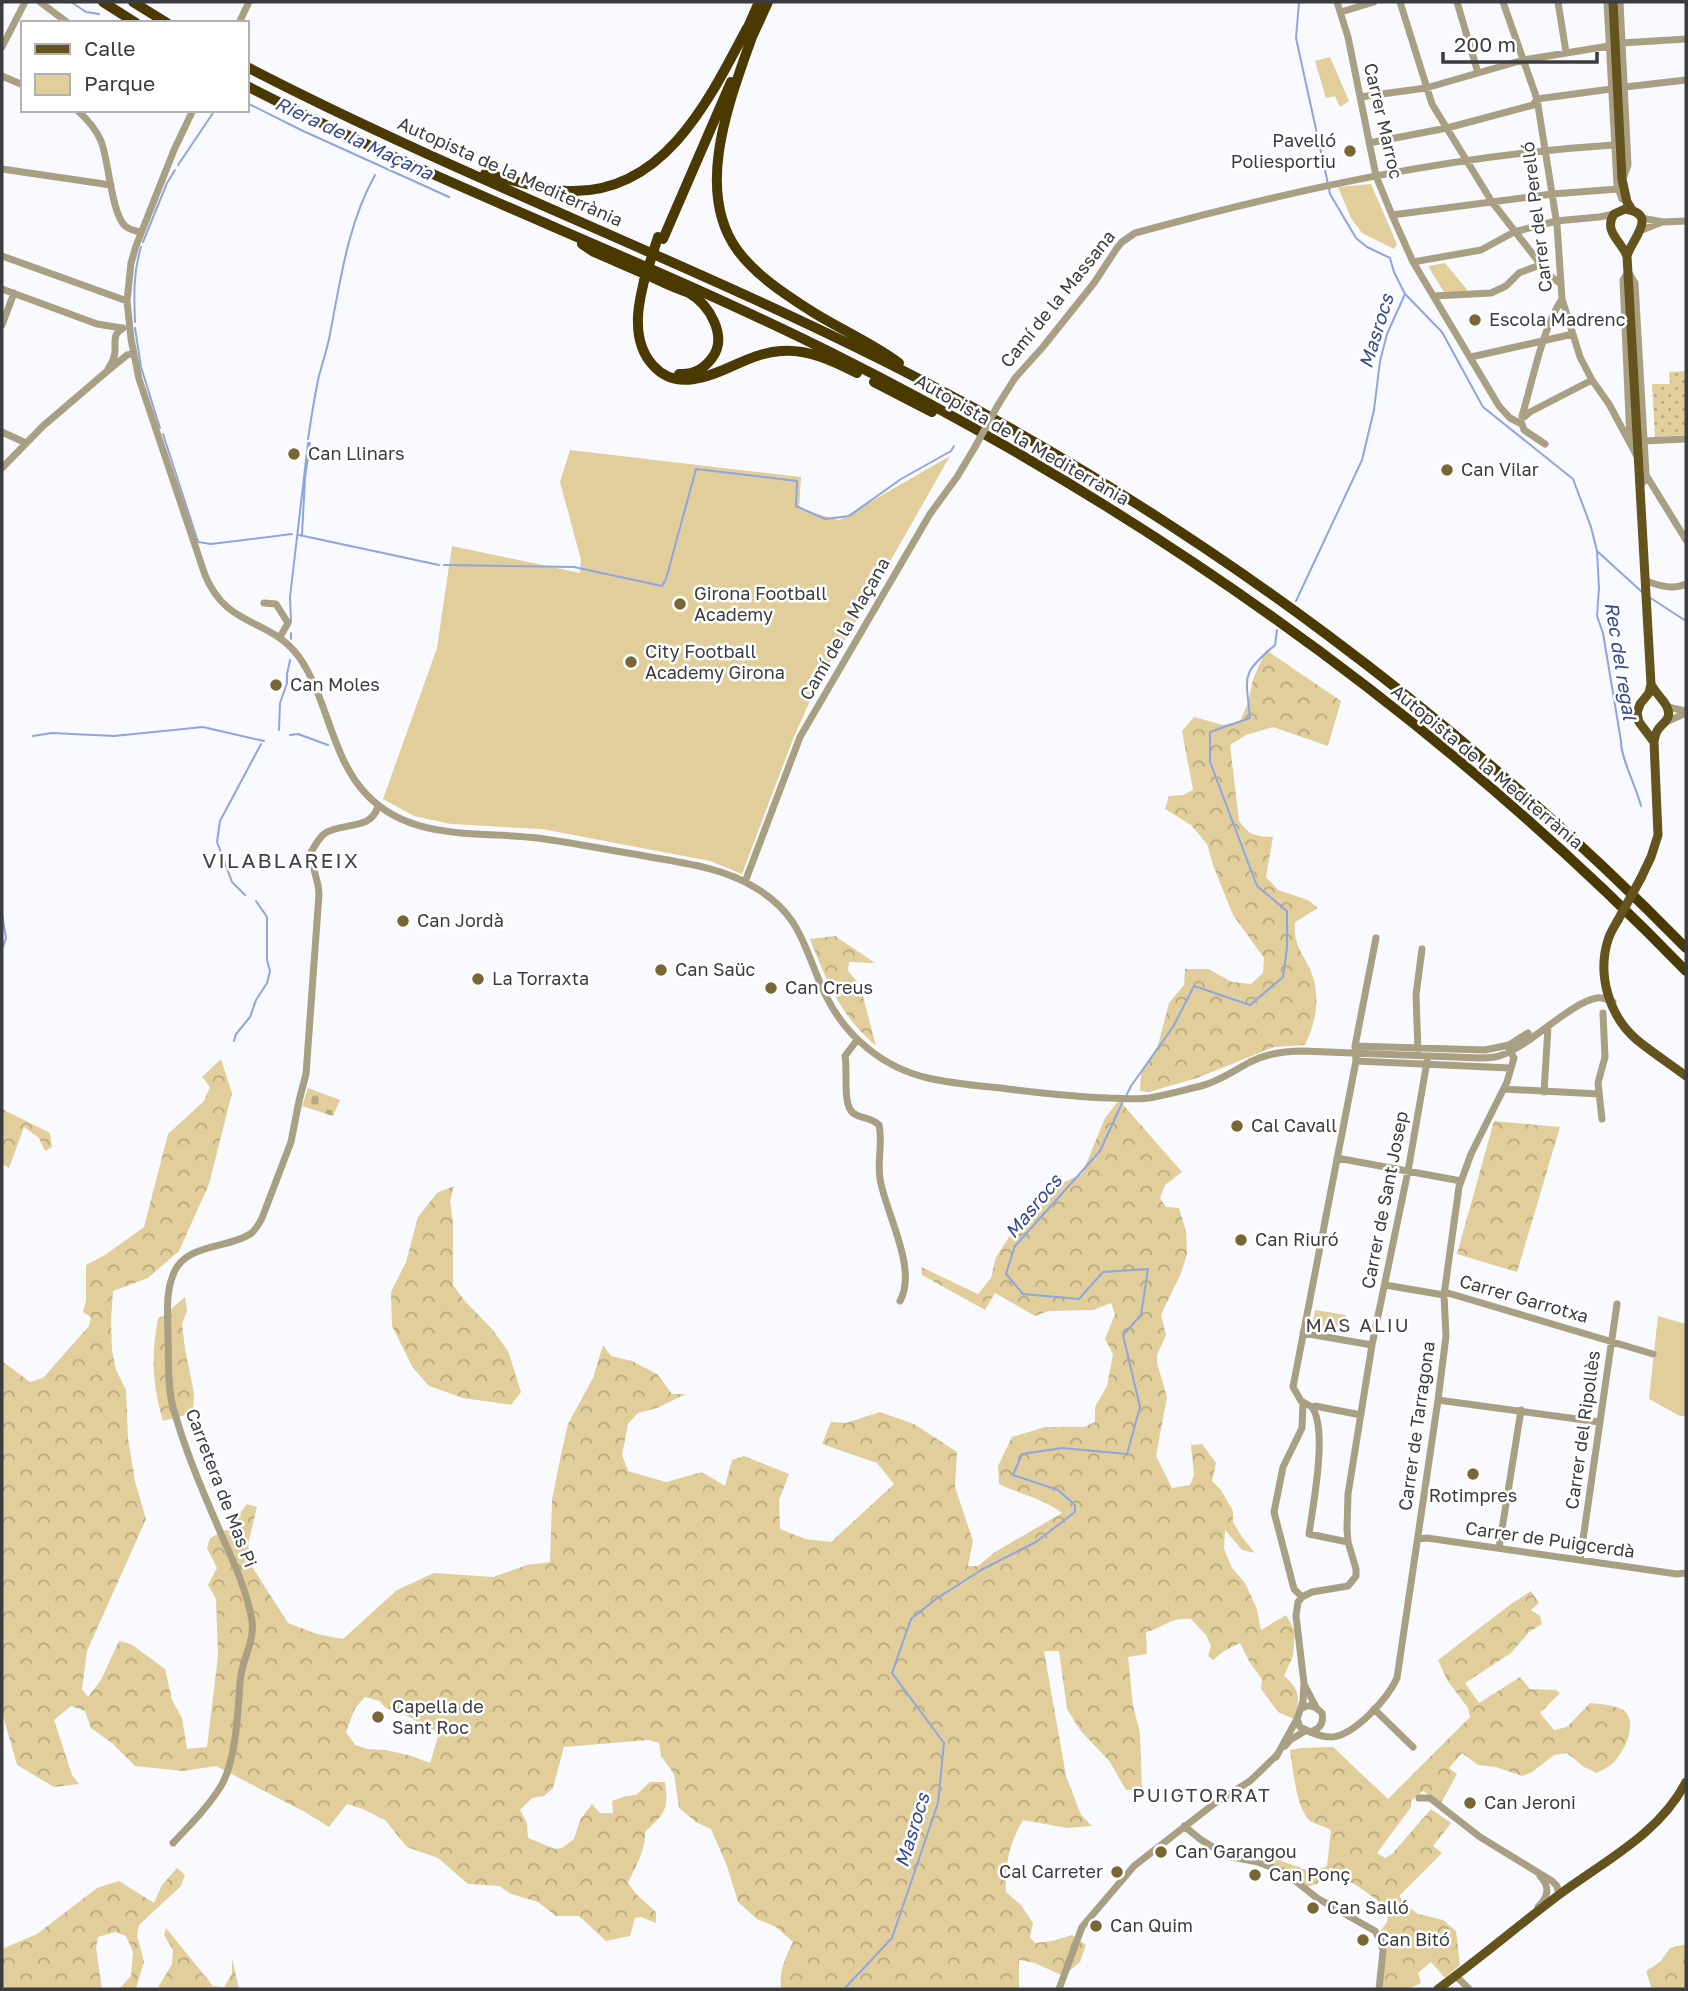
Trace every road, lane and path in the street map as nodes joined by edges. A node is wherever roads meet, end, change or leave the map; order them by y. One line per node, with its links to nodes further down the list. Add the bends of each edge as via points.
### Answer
1 (25, 2): 26 (street)
2 (40, 2): 18 (street)
3 (103, 2): 19 (highway)
4 (133, 2): 20 (highway)
5 (249, 2): 21 (street)
6 (759, 2): 22 (highway)
7 (768, 2): 22 (highway)
8 (1337, 2): 17 (street, Carrer Marroc)
9 (1374, 2): 17 (street)
10 (1400, 2): 36 (street)
11 (1457, 2): 30 (street)
12 (1503, 2): 28 (street, Carrer del Perelló)
13 (1558, 2): 27 (street)
14 (1607, 2): 25 (street)
15 (1613, 2): 51 (main road)
16 (1620, 2): 24 (street)
17 (1341, 12): 38 (street, Carrer Marroc)
18 (65, 21)
19 (133, 21)
20 (164, 21)
21 (240, 21)
22 (751, 30): 43 (highway, via 669,150 641,172 608,186 577,191 538,188 471,171); 74 (highway, bridge, via 660,238); 90 (highway, via 725,122 717,173 727,231 744,258 775,286)
23 (1686, 39): 24 (street)
24 (1622, 43): 35 (street)
25 (1609, 46): 27 (street); 37 (street)
26 (2, 47)
27 (1566, 52): 28 (street)
28 (1523, 60): 30 (street); 39 (street, Carrer del Perelló)
29 (248, 67): 43 (highway, Autopista de la Mediterrània)
30 (1478, 73): 36 (street)
31 (2, 76): 33 (street)
32 (1686, 80): 35 (street)
33 (21, 84)
34 (248, 86): 63 (highway, Autopista de la Mediterrània)
35 (1625, 87): 51 (street, via 1628,165)
36 (1426, 89): 38 (street); 42 (street)
37 (1611, 89): 39 (street); 45 (street)
38 (1360, 97): 44 (street, Carrer Marroc)
39 (1537, 99): 42 (street, via 1533,105); 46 (street, Carrer del Perelló)
40 (79, 112): 50 (street, via 100,137)
41 (192, 112): 65 (street)
42 (1447, 128): 44 (street); 47 (street)
43 (404, 143): 90 (highway, Autopista de la Mediterrània, via 683,266)
44 (1368, 143): 49 (street, Carrer Marroc)
45 (1614, 145): 46 (street, Camí de la Massana); 51 (street)
46 (1546, 149): 47 (street, Camí de la Massana); 52 (street, Carrer del Perelló)
47 (1465, 161): 49 (street, Camí de la Massana); 53 (street)
48 (2, 169): 50 (street)
49 (1376, 176): 56 (street, Carrer Marroc); 92 (street, Camí de la Massana, via 1130,235 1014,378)
50 (111, 185): 65 (street, via 120,218)
51 (1622, 190): 52 (street); 54 (main road); 55 (main road)
52 (1552, 194): 53 (street); 61 (street, Carrer del Perelló)
53 (1492, 202): 56 (street); 66 (street)
54 (1632, 209): 55 (main road); 58 (main road)
55 (1617, 212): 57 (street); 62 (main road)
56 (1392, 215): 71 (street, Carrer Marroc)
57 (1598, 217): 61 (street); 62 (street)
58 (1641, 218): 60 (street); 64 (main road)
59 (1686, 221): 60 (street)
60 (1663, 222): 64 (street)
61 (1556, 223): 66 (street); 75 (street, Carrer del Perelló)
62 (1610, 226): 67 (main road)
63 (555, 227): 74 (highway, via 594,251 690,293 715,323 719,341 714,355 698,370 682,374 667,370 649,351 643,323); 94 (highway, Autopista de la Mediterrània, via 826,350)
64 (1642, 230): 68 (main road)
65 (140, 232): 80 (street)
66 (1514, 232): 71 (street, via 1481,250); 72 (street)
67 (1618, 239): 68 (main road); 70 (main road)
68 (1634, 239): 70 (main road)
69 (2, 256): 80 (street)
70 (1627, 256): 73 (main road)
71 (1413, 262): 78 (street, Carrer Marroc)
72 (1541, 265): 75 (street); 78 (street, via 1519,273 1491,293)
73 (1628, 271): 97 (street, via 1635,283); 99 (street, via 1623,280); 101 (main road)
74 (647, 282): 94 (highway, via 638,323 640,345 652,366 667,377 695,379 760,354 808,353 948,420)
75 (1561, 284): 79 (street, Carrer del Perelló)
76 (2, 289): 77 (street)
77 (14, 293): 81 (street); 82 (street)
78 (1434, 296): 88 (street, Carrer Marroc)
79 (1562, 299): 84 (street, Carrer del Perelló); 85 (street)
80 (127, 301): 83 (street)
81 (97, 324): 83 (street); 86 (street)
82 (2, 325)
83 (126, 328): 86 (street, via 115,337); 87 (street)
84 (1573, 334): 85 (street); 91 (street, Carrer del Perelló)
85 (1544, 341): 88 (street); 93 (street)
86 (115, 345): 87 (street, via 121,354); 89 (street)
87 (130, 354): 89 (street); 109 (street, via 208,583 233,613)
88 (1471, 357): 93 (street, Carrer Marroc, via 1499,406 1510,418)
89 (105, 373): 98 (street)
90 (922, 380): 122 (highway, Autopista de la Mediterrània, via 1145,510 1316,628 1510,782)
91 (1592, 380): 93 (street); 99 (street, Carrer del Perelló)
92 (998, 405): 118 (street, Camí de la Maçana, bridge, via 800,737)
93 (1521, 419): 100 (street, Carrer Marroc, via 1524,430)
94 (975, 428): 124 (highway, Autopista de la Mediterrània, via 1152,534 1349,673 1512,806)
95 (2, 432): 98 (street)
96 (1686, 439): 97 (street)
97 (1644, 441): 103 (street)
98 (26, 443): 102 (street)
99 (1630, 443): 101 (street, Carrer del Perelló)
100 (1545, 444)
101 (1638, 458): 104 (main road)
102 (2, 468)
103 (1646, 474): 104 (street); 105 (street)
104 (1640, 486): 107 (main road)
105 (1686, 540)
106 (1686, 584): 107 (street)
107 (1646, 585): 110 (main road)
108 (264, 603): 109 (street, via 276,604 288,623)
109 (280, 637): 117 (street, via 307,671 353,778)
110 (1651, 684): 111 (main road); 112 (main road)
111 (1645, 700): 112 (main road); 115 (main road, via 1637,713)
112 (1664, 703): 113 (street); 114 (main road, via 1668,716)
113 (1686, 712): 114 (street)
114 (1663, 725): 115 (main road); 116 (main road)
115 (1644, 727): 116 (main road)
116 (1654, 742): 119 (main road, bridge, via 1658,835)
117 (378, 806): 118 (street, via 397,818 434,830 592,847 709,869); 181 (street, Carretera de Mas Pi, via 368,821 323,835 310,853 319,894 306,1074 291,1142 262,1217 247,1236 209,1247 179,1263 167,1297 172,1404 238,1573 253,1625 240,1672 238,1718 228,1768 211,1801)
118 (745, 882): 132 (street, via 775,901 796,925 828,1000)
119 (1616, 924): 121 (main road); 129 (main road, via 1609,953 1610,977 1616,1002)
120 (1376, 938): 136 (street)
121 (1608, 940): 125 (street, via 1601,962 1601,989); 126 (main road, via 1604,971)
122 (1686, 948)
123 (1422, 949): 134 (street, via 1416,995)
124 (1686, 971)
125 (1591, 1000): 126 (street); 128 (street); 130 (street, via 1608,1006)
126 (1610, 1000): 129 (street); 130 (main road)
127 (1603, 1013): 143 (street, via 1605,1057)
128 (1548, 1027): 131 (street); 142 (street)
129 (1632, 1027): 133 (main road)
130 (1634, 1037): 133 (main road)
131 (1531, 1039): 135 (street); 135 (street, via 1528,1033)
132 (858, 1040): 136 (street, via 887,1062 925,1078 1061,1096 1124,1098 1148,1098 1205,1085 1280,1052); 150 (street, via 845,1056 847,1106 879,1125 880,1178 904,1265)
133 (1649, 1048): 140 (main road)
134 (1418, 1051): 135 (street); 136 (street); 138 (street)
135 (1510, 1052): 137 (street); 139 (street, Carrer de Tarragona)
136 (1355, 1054): 138 (street); 145 (street)
137 (1500, 1056): 138 (street); 139 (street)
138 (1428, 1060): 139 (street); 146 (street, Carrer de Sant Josep)
139 (1510, 1068): 141 (street, Carrer de Tarragona)
140 (1686, 1076)
141 (1504, 1089): 142 (street); 147 (street, Carrer de Tarragona)
142 (1544, 1092): 143 (street)
143 (1599, 1094): 144 (street)
144 (1602, 1119)
145 (1337, 1158): 146 (street); 152 (street)
146 (1408, 1171): 147 (street); 148 (street, Carrer de Sant Josep)
147 (1461, 1181): 149 (street, Carrer de Tarragona)
148 (1385, 1285): 149 (street, Carrer Garrotxa); 154 (street, Carrer de Sant Josep)
149 (1444, 1295): 153 (street, Carrer Garrotxa); 156 (street, Carrer de Tarragona, via 1446,1336)
150 (900, 1301)
151 (1617, 1304): 153 (street, Carrer del Ripollès)
152 (1303, 1333): 154 (street); 157 (street, via 1293,1387)
153 (1611, 1341): 155 (street, Carrer Garrotxa); 161 (street, Carrer del Ripollès)
154 (1372, 1345): 160 (street, Carrer de Sant Josep)
155 (1653, 1354)
156 (1438, 1400): 159 (street); 162 (street, Carrer de Tarragona)
157 (1303, 1402): 158 (street); 167 (street, via 1302,1428 1283,1467 1275,1512 1294,1589)
158 (1312, 1408): 160 (street); 163 (street, via 1320,1440 1310,1534)
159 (1521, 1410): 161 (street); 164 (street)
160 (1361, 1415): 163 (street, Carrer de Sant Josep, via 1348,1494)
161 (1599, 1422): 165 (street, Carrer del Ripollès)
162 (1418, 1539): 164 (street, Carrer de Puigcerdà); 171 (street, Carrer de Tarragona, via 1397,1678)
163 (1348, 1542): 167 (street, Carrer de Sant Josep, via 1356,1569 1353,1581)
164 (1499, 1548): 165 (street, Carrer de Puigcerdà)
165 (1580, 1560): 166 (street, Carrer de Puigcerdà)
166 (1686, 1575)
167 (1302, 1597): 168 (street, via 1296,1616)
168 (1304, 1683): 169 (street); 170 (street)
169 (1316, 1707): 170 (street); 173 (street, via 1322,1713)
170 (1301, 1709): 172 (street)
171 (1374, 1709): 175 (street, Carrer de Tarragona); 176 (street)
172 (1297, 1719): 174 (street); 177 (street)
173 (1322, 1723): 174 (street); 175 (street, via 1326,1729)
174 (1308, 1731): 175 (street, via 1335,1737); 177 (street, via 1290,1740)
175 (1343, 1733)
176 (1413, 1747)
177 (1276, 1757): 180 (street, via 1250,1781)
178 (1686, 1782): 182 (main road, via 1670,1809 1642,1836)
179 (1419, 1798): 183 (street, via 1430,1798)
180 (1184, 1826): 187 (street, via 1134,1866 1082,1927); 188 (street, via 1227,1856 1258,1861 1284,1872 1317,1898 1375,1931 1383,1951)
181 (173, 1843)
182 (1584, 1879): 183 (street); 184 (main road); 185 (main road)
183 (1552, 1885): 184 (street); 185 (street)
184 (1559, 1895): 185 (main road)
185 (1530, 1921): 186 (main road)
186 (1458, 1974): 189 (main road); 190 (street)
187 (1059, 1989)
188 (1379, 1989)
189 (1438, 1989)
190 (1469, 1989)

